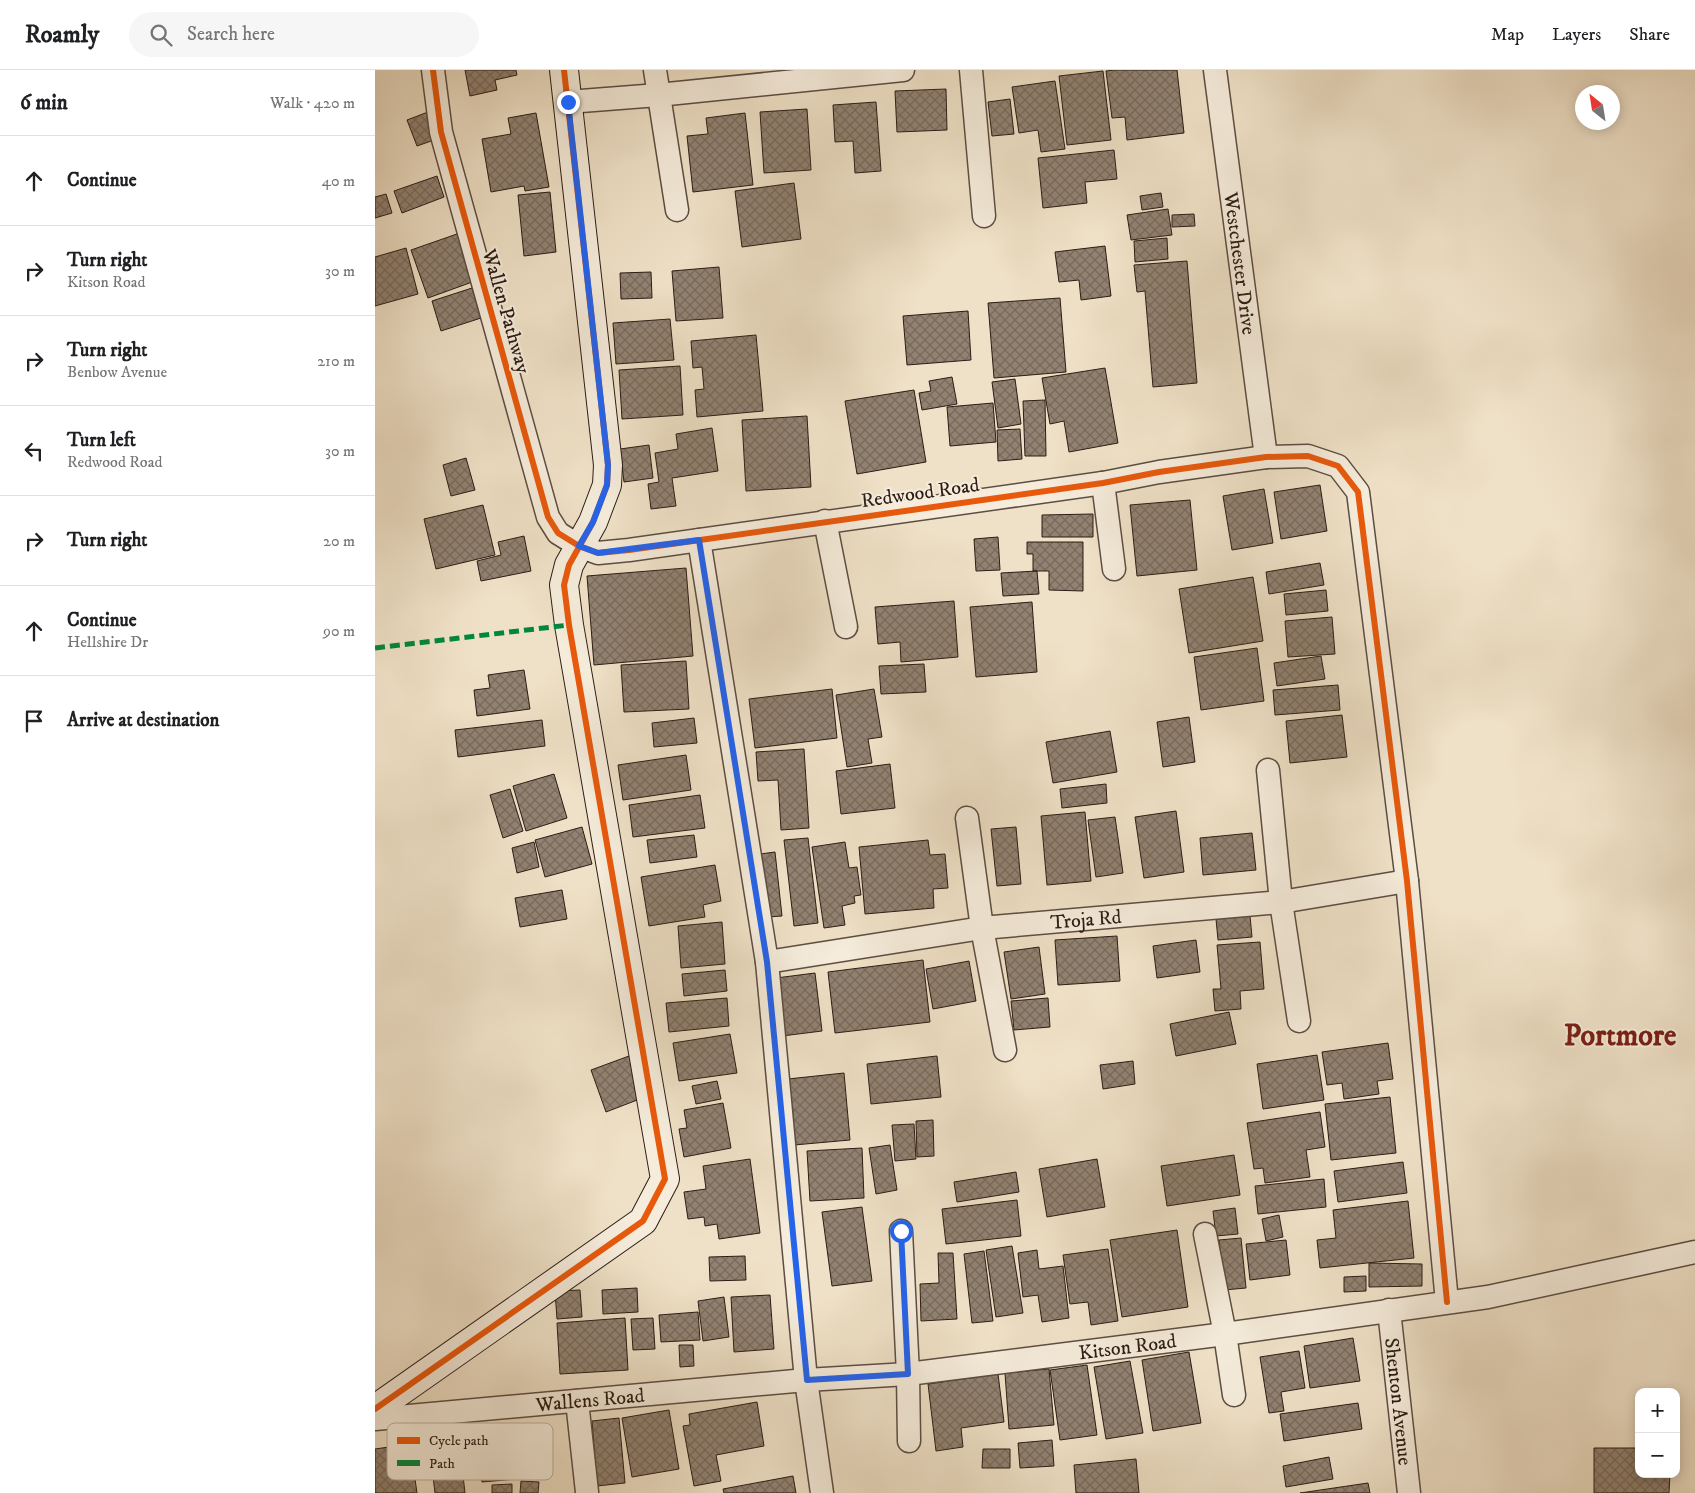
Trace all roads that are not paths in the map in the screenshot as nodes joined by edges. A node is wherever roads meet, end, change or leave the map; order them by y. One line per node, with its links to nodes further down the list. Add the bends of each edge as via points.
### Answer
1 (433, 70): 15 (street, Wallen Pathway, via 441,132 548,516 558,533)
2 (563, 70): 8 (street)
3 (655, 70): 7 (street)
4 (903, 70): 7 (street)
5 (971, 70): 10 (street)
6 (1215, 70): 11 (street, Westchester Drive)
7 (658, 95): 8 (street); 9 (street)
8 (568, 102): 15 (street, via 608,465 607,485 593,522)
9 (677, 210)
10 (984, 216)
11 (1266, 457): 12 (street, Redwood Road); 20 (street, Redwood Road, via 1308,456 1338,466 1358,492)
12 (1103, 483): 13 (street, Redwood Road); 16 (street)
13 (825, 521): 14 (street, Redwood Road); 17 (street)
14 (699, 540): 15 (street, Redwood Road, via 598,553); 23 (street)
15 (579, 546): 36 (street, via 569,565 564,585 569,625 665,1179 643,1221)
16 (1114, 569)
17 (846, 627)
18 (1268, 770): 21 (street)
19 (967, 818): 22 (street)
20 (1407, 882): 21 (street, Troja Rd); 29 (street, Redwood Road)
21 (1281, 902): 22 (street, Troja Rd); 24 (street)
22 (983, 928): 23 (street, Troja Rd); 25 (street)
23 (767, 962): 33 (street)
24 (1299, 1021)
25 (1005, 1050)
26 (901, 1231): 32 (street)
27 (1205, 1234): 31 (street)
28 (1695, 1252): 29 (street, Kitson Road, via 1488,1297)
29 (1447, 1302): 30 (street, Kitson Road)
30 (1389, 1310): 31 (street, Kitson Road); 41 (street, Shenton Avenue)
31 (1225, 1334): 32 (street, Kitson Road); 34 (street)
32 (908, 1374): 33 (street, Kitson Road); 38 (street)
33 (807, 1380): 35 (street, Wallens Road); 40 (street)
34 (1234, 1395)
35 (577, 1402): 37 (street, Wallens Road); 39 (street)
36 (375, 1409)
37 (375, 1419)
38 (909, 1441)
39 (587, 1492)
40 (822, 1493)
41 (1409, 1493)

